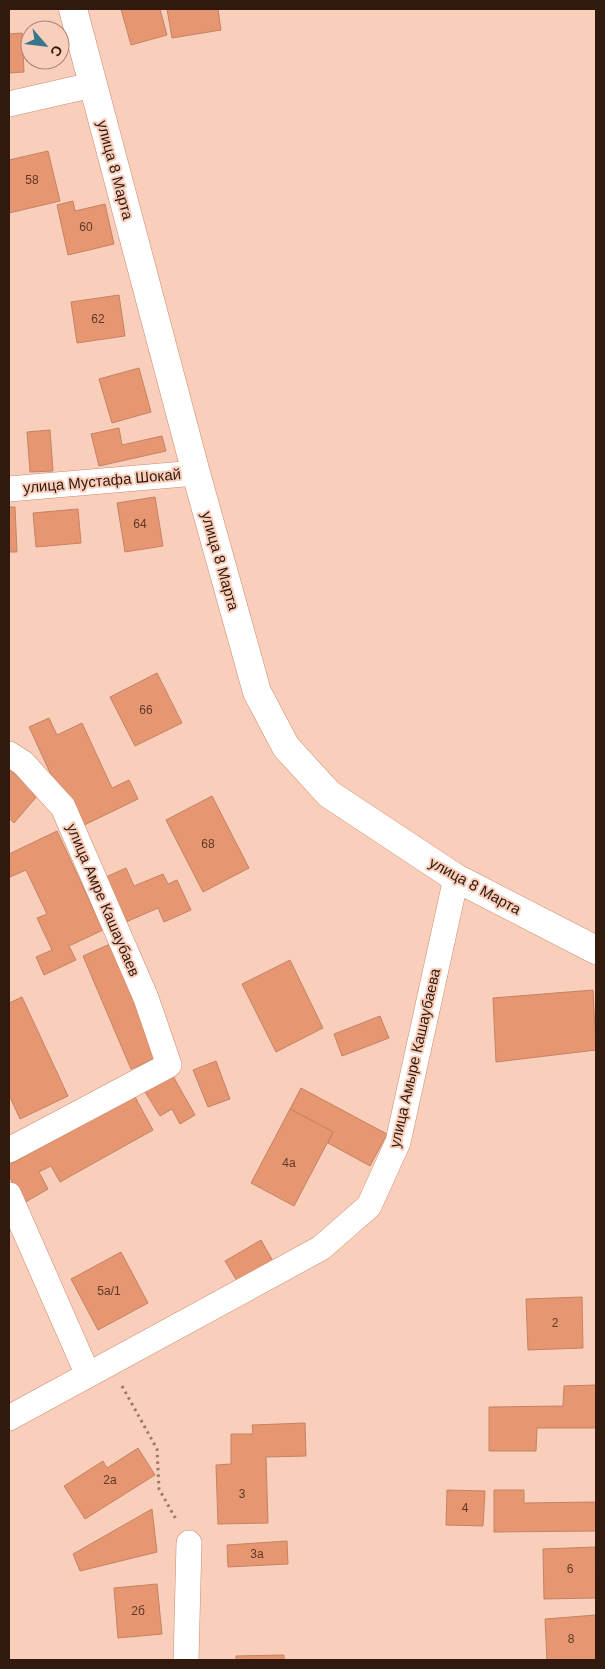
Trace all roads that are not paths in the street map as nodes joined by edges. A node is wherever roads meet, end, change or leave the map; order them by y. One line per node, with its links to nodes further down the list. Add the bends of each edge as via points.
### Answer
1 (73, 9): 2 (street, улица 8 Марта)
2 (92, 85): 3 (street); 4 (street, улица 8 Марта)
3 (9, 104)
4 (196, 473): 5 (street, улица Мустафа Шокай); 7 (street, улица 8 Марта, via 257,692 286,747 329,794)
5 (9, 490)
6 (9, 754): 9 (street, улица Амре Кашаубаев, via 23,763 63,807 146,998 169,1065)
7 (456, 878): 8 (street, улица 8 Марта); 11 (street, улица Амыре Кашаубаева, via 398,1142 369,1206 321,1248)
8 (596, 950)
9 (9, 1150)
10 (9, 1195): 11 (street)
11 (99, 1369): 12 (street, улица Амыре Кашаубаева)
12 (9, 1418)
13 (189, 1543): 14 (street)
14 (186, 1660)

